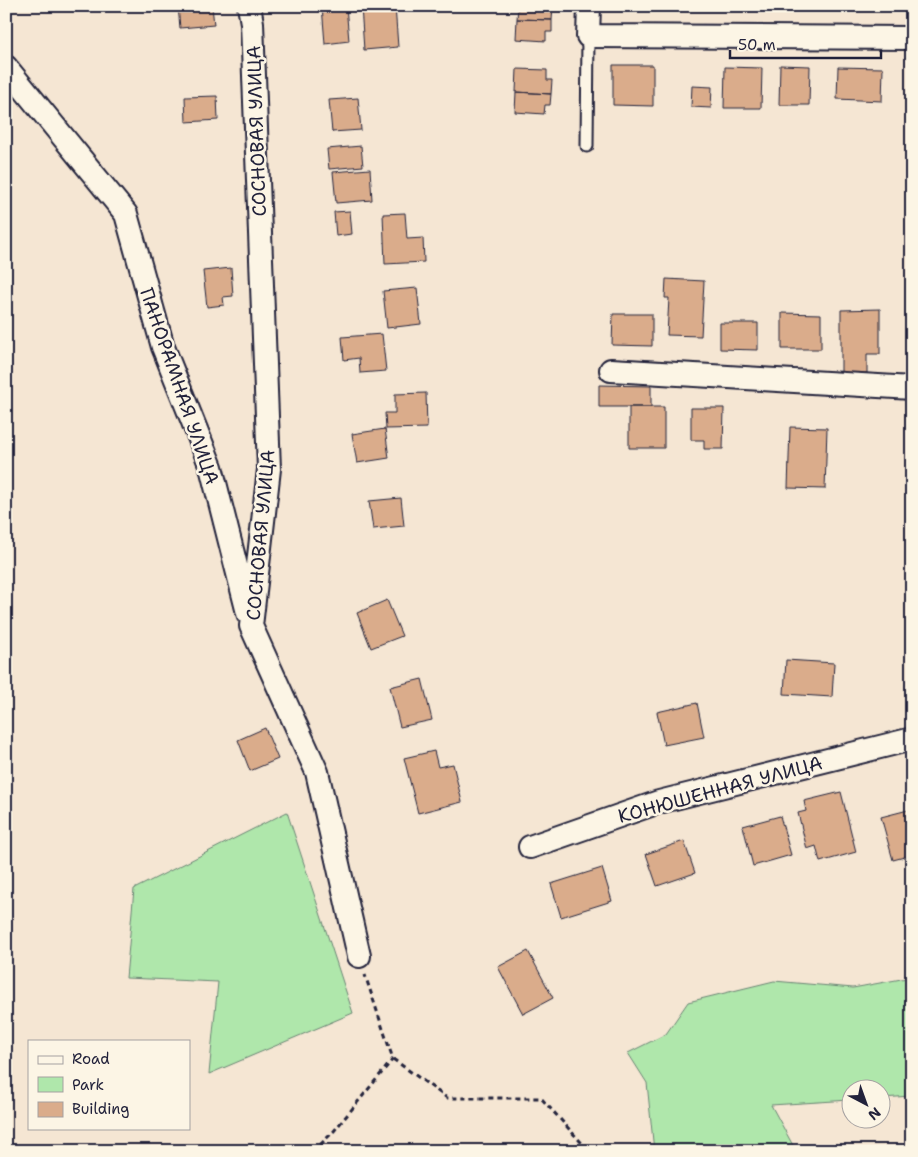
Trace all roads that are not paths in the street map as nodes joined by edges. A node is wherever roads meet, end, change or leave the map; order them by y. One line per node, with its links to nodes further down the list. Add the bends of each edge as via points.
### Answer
1 (249, 6): 9 (street, СОСНОВАЯ УЛИЦА, via 270,469)
2 (589, 6): 3 (street)
3 (588, 36): 4 (street); 6 (lane)
4 (912, 38)
5 (6, 67): 9 (street, ПАНОРАМНАЯ УЛИЦА, via 126,214 163,347 211,467)
6 (587, 146)
7 (611, 370): 8 (street)
8 (912, 388)
9 (251, 626): 12 (street, СОСНОВАЯ УЛИЦА, via 317,772)
10 (912, 739): 11 (street, КОНЮШЕННАЯ УЛИЦА, via 659,802)
11 (530, 847)
12 (359, 956)

